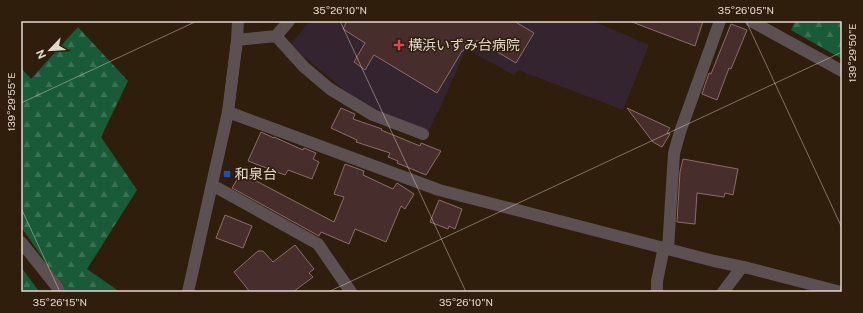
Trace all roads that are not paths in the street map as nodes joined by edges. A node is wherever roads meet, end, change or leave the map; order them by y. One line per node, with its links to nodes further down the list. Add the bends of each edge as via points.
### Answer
1 (238, 21): 6 (street)
2 (289, 21): 5 (street)
3 (720, 21): 12 (street, via 674,153)
4 (751, 21): 7 (street)
5 (276, 36): 6 (street); 9 (street, via 304,67 330,89 373,115)
6 (238, 40): 8 (street)
7 (842, 71)
8 (228, 112): 10 (street); 12 (street, via 439,190)
9 (422, 134)
10 (212, 185): 15 (street); 16 (street, via 318,244)
11 (21, 242): 14 (street)
12 (666, 248): 13 (street); 17 (street)
13 (742, 267): 18 (street); 19 (street)
14 (59, 292)
15 (188, 292)
16 (351, 292)
17 (657, 292)
18 (724, 292)
19 (841, 292)

